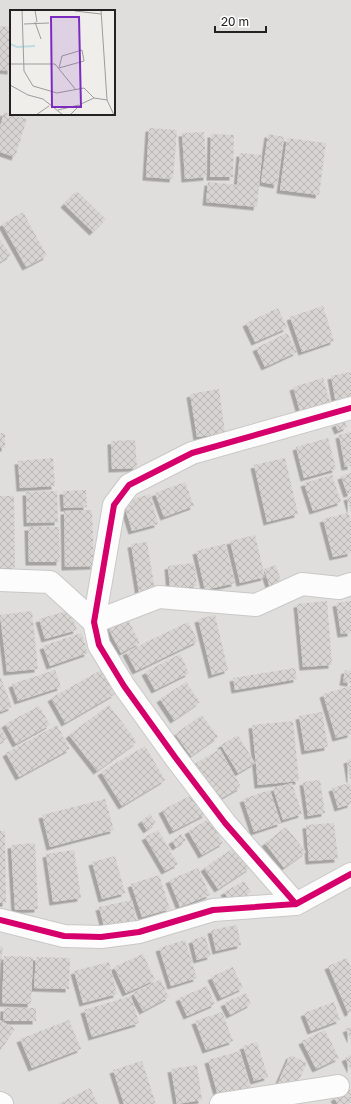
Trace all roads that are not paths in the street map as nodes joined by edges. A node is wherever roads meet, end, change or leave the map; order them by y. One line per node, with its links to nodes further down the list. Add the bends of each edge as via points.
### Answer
1 (351, 408): 4 (street, via 192,452 129,485 114,505)
2 (0, 580): 4 (street, via 50,582)
3 (351, 584): 4 (street, via 339,588 302,584 256,605 159,597)
4 (94, 622): 6 (street, via 99,645 128,693 225,823)
5 (351, 874): 6 (street)
6 (296, 904): 7 (street, via 213,910 139,932 101,937 64,936)
7 (0, 920)
8 (344, 1080): 9 (street); 10 (street)
9 (221, 1104)
10 (316, 1104)

